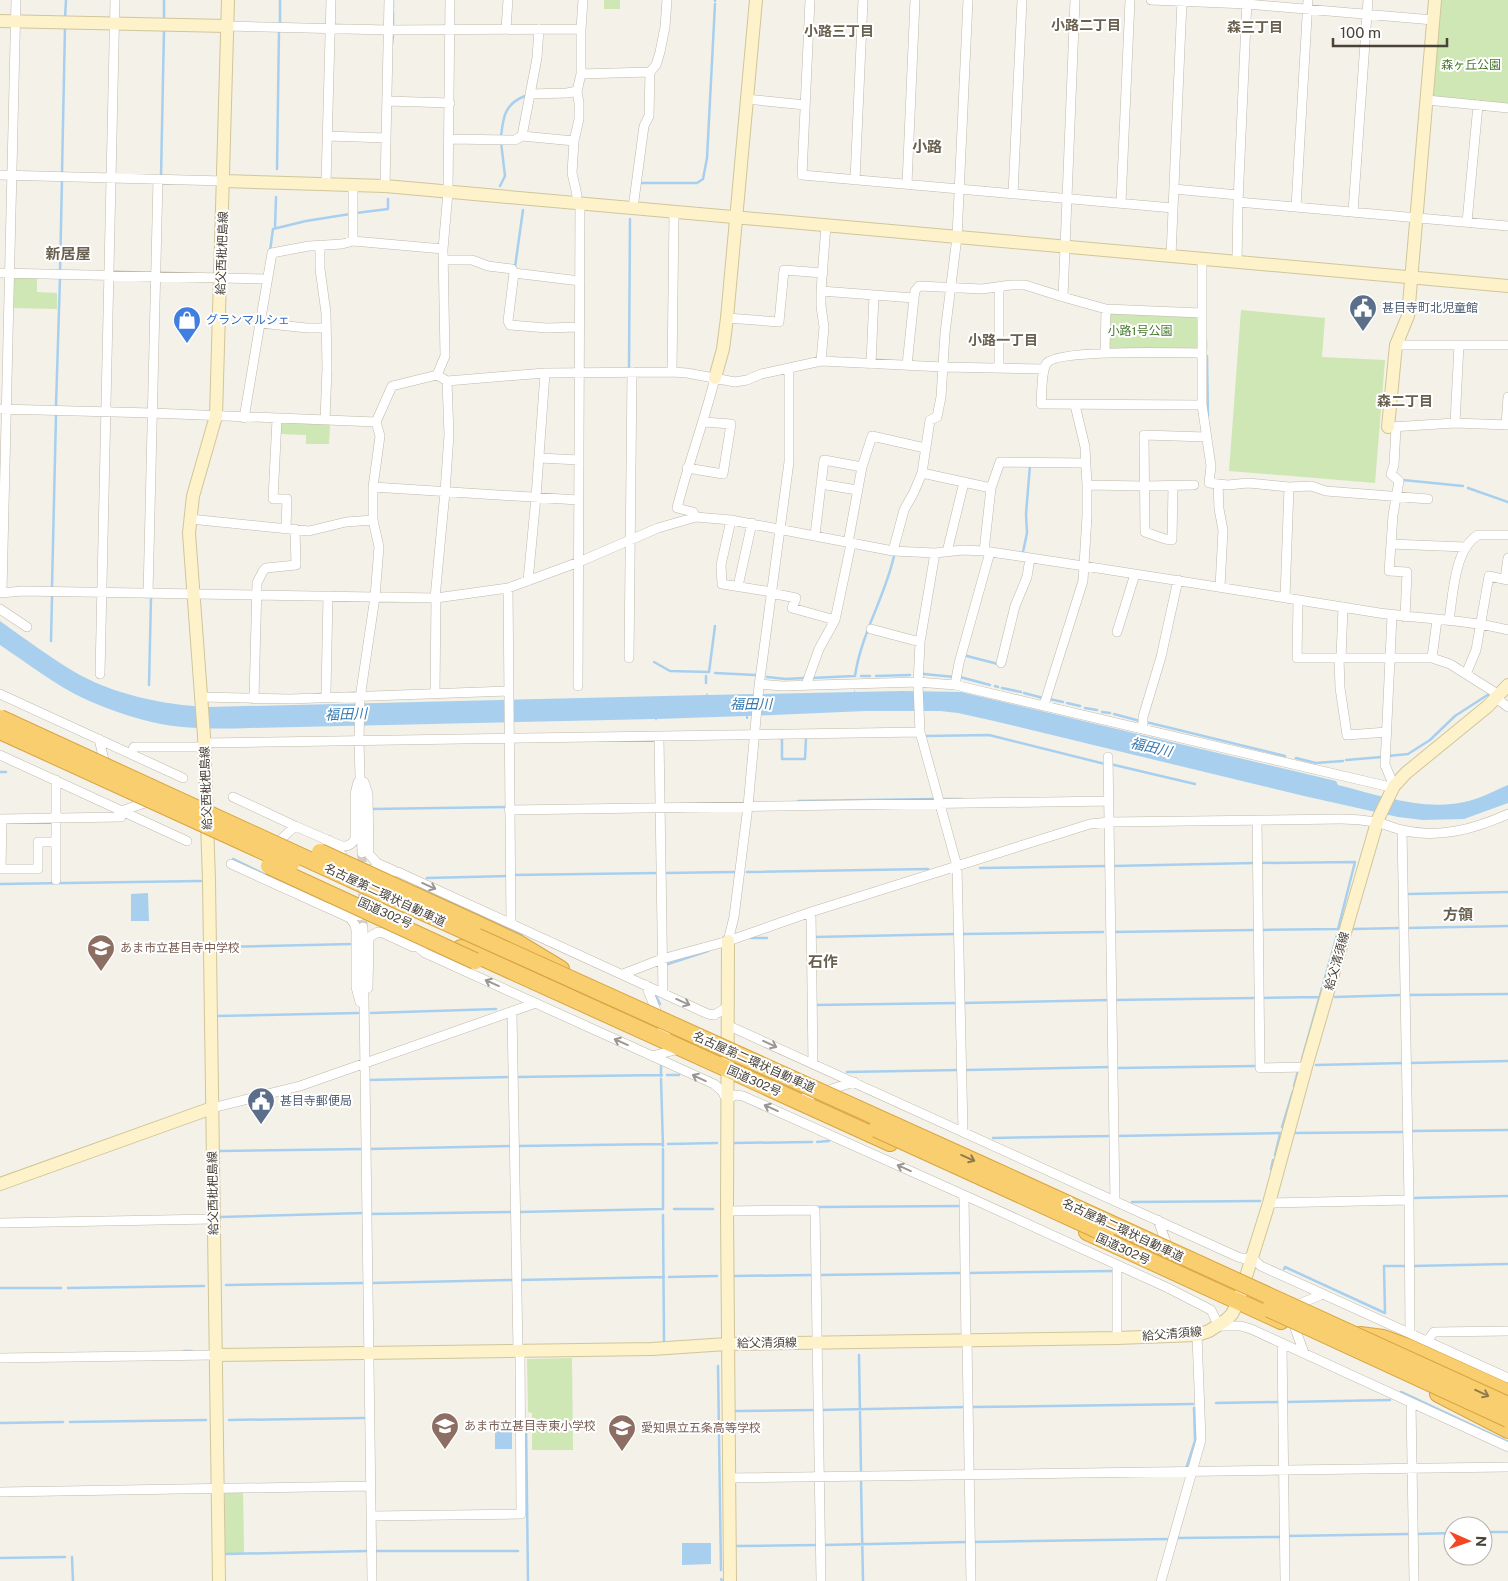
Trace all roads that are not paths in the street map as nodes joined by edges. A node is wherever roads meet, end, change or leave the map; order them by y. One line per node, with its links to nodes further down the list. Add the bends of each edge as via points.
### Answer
1 (16, 0): 27 (street)
2 (115, 0): 28 (street)
3 (228, 0): 29 (street, 給父西枇杷島線)
4 (331, 0): 32 (street)
5 (389, 0): 34 (street)
6 (450, 0): 35 (street)
7 (508, 0): 30 (street)
8 (583, 0): 33 (street)
9 (667, 0): 36 (street, via 660,52)
10 (756, 0): 40 (street)
11 (810, 0): 44 (street)
12 (863, 0): 56 (street)
13 (915, 0): 60 (street)
14 (968, 0): 62 (street)
15 (1022, 0): 65 (street)
16 (1075, 0): 66 (street)
17 (1130, 0): 69 (street)
18 (1151, 0): 21 (street)
19 (1368, 0): 24 (street)
20 (1435, 0): 25 (street)
21 (1180, 1): 22 (street); 63 (street)
22 (1247, 2): 23 (street); 67 (street)
23 (1308, 5): 24 (street); 70 (street)
24 (1367, 14): 25 (street); 74 (street)
25 (1433, 20): 41 (street)
26 (0, 21): 27 (street)
27 (15, 22): 28 (street); 53 (street)
28 (115, 24): 29 (street); 54 (street)
29 (227, 26): 32 (street); 57 (street, 給父西枇杷島線)
30 (506, 28): 31 (street); 35 (street)
31 (539, 28): 33 (street); 39 (street)
32 (330, 29): 34 (street); 47 (street)
33 (581, 29): 37 (street)
34 (388, 30): 35 (street); 42 (street)
35 (450, 30): 43 (street)
36 (650, 72): 37 (street); 71 (street, via 649,116 644,126)
37 (581, 74): 38 (street)
38 (576, 90): 39 (street); 51 (street, via 579,119)
39 (530, 94): 48 (street)
40 (746, 99): 44 (street); 76 (street)
41 (1427, 100): 45 (street); 75 (street)
42 (387, 101): 43 (street); 49 (street)
43 (450, 103): 50 (street)
44 (805, 104): 56 (street, via 802,175)
45 (1478, 105): 46 (street); 77 (street)
46 (1508, 108)
47 (327, 136): 49 (street); 58 (street)
48 (522, 136): 50 (street, via 515,140); 51 (street)
49 (386, 138): 61 (street)
50 (449, 139): 64 (street)
51 (574, 141): 68 (street, via 572,173)
52 (0, 175): 53 (street)
53 (12, 175): 54 (street); 90 (street)
54 (111, 178): 55 (street); 93 (street)
55 (158, 179): 57 (street); 94 (street)
56 (855, 180): 60 (street)
57 (224, 181): 58 (street); 96 (street, 給父西枇杷島線)
58 (326, 184): 59 (street)
59 (352, 184): 61 (street); 81 (street)
60 (907, 184): 62 (street)
61 (385, 186): 64 (street)
62 (959, 189): 65 (street); 80 (street)
63 (1174, 189): 67 (street); 72 (street)
64 (448, 192): 68 (street); 84 (street)
65 (1013, 194): 66 (street)
66 (1066, 198): 69 (street); 83 (street)
67 (1238, 198): 70 (street); 88 (street)
68 (578, 203): 71 (street); 98 (street)
69 (1121, 203): 72 (street)
70 (1296, 207): 74 (street)
71 (633, 208): 73 (street)
72 (1173, 208): 85 (street)
73 (674, 212): 76 (street); 125 (street)
74 (1353, 212): 75 (street)
75 (1416, 217): 77 (street); 95 (street)
76 (736, 218): 78 (street); 108 (street)
77 (1467, 222): 79 (street)
78 (826, 225): 80 (street); 92 (street)
79 (1508, 226)
80 (957, 237): 83 (street); 101 (street)
81 (353, 241): 82 (street); 84 (street)
82 (320, 245): 97 (street, via 272,253); 111 (street)
83 (1064, 246): 85 (street); 104 (street)
84 (444, 248): 87 (street)
85 (1171, 256): 86 (street)
86 (1202, 259): 88 (street); 107 (street)
87 (444, 260): 91 (street, via 472,260 512,269); 128 (street, via 445,356)
88 (1237, 262): 95 (street)
89 (0, 273): 90 (street)
90 (10, 273): 93 (street); 134 (street)
91 (514, 273): 98 (street); 110 (street, via 510,325)
92 (823, 273): 102 (street); 108 (street, via 784,270 779,322)
93 (109, 276): 94 (street); 135 (street)
94 (156, 277): 96 (street); 136 (street)
95 (1411, 277): 100 (street); 112 (street, via 1408,316)
96 (221, 278): 97 (street); 137 (street, 給父西枇杷島線)
97 (268, 279): 109 (street)
98 (580, 281): 110 (street)
99 (999, 286): 101 (street); 104 (street, via 1024,285); 122 (street)
100 (1508, 286)
101 (950, 288): 105 (street, via 919,286); 120 (street)
102 (821, 290): 103 (street); 117 (street, via 824,327)
103 (874, 294): 105 (street); 118 (street)
104 (1063, 297): 106 (street)
105 (914, 298): 119 (street)
106 (1106, 308): 107 (street); 115 (street)
107 (1201, 313): 116 (street)
108 (727, 318): 129 (street)
109 (260, 323): 111 (street); 138 (street)
110 (579, 327): 127 (street)
111 (326, 328): 140 (street)
112 (1396, 345): 113 (street); 145 (street)
113 (1459, 345): 114 (street); 143 (street)
114 (1508, 345)
115 (1104, 352): 116 (street); 123 (street, via 1055,358 1047,362)
116 (1202, 353): 133 (street)
117 (821, 361): 118 (street); 121 (street)
118 (871, 364): 119 (street)
119 (907, 365): 120 (street)
120 (943, 367): 122 (street); 147 (street, via 937,417 930,420)
121 (789, 368): 129 (street, via 735,382); 177 (street, via 789,462)
122 (999, 368): 123 (street)
123 (1044, 369): 132 (street, via 1041,404)
124 (632, 372): 125 (street); 127 (street); 180 (street)
125 (672, 372): 129 (street)
126 (545, 373): 127 (street); 130 (street); 148 (street)
127 (579, 373): 149 (street)
128 (437, 376): 130 (street); 141 (street, via 392,386)
129 (715, 378): 142 (street)
130 (447, 381): 165 (street)
131 (1508, 397): 144 (street)
132 (1075, 405): 133 (street); 150 (street, via 1085,447)
133 (1202, 405): 146 (street)
134 (4, 409): 135 (street); 175 (street)
135 (106, 412): 136 (street); 201 (street)
136 (152, 413): 137 (street); 202 (street)
137 (216, 416): 138 (street); 171 (street, 給父西枇杷島線, via 193,496)
138 (244, 418): 139 (street)
139 (277, 419): 140 (street); 176 (street, via 272,499 287,499)
140 (325, 420): 141 (street)
141 (376, 422): 161 (street, via 380,436)
142 (704, 422): 152 (street); 152 (street, via 731,424 723,474)
143 (1455, 423): 144 (street); 145 (street)
144 (1507, 424)
145 (1392, 427): 166 (street, via 1394,464 1391,474 1399,481)
146 (1206, 437): 156 (street, via 1212,466 1209,483); 159 (street, via 1144,434)
147 (925, 448): 151 (street, via 872,436); 153 (street)
148 (539, 458): 149 (street); 167 (street)
149 (578, 460): 169 (street)
150 (1085, 463): 157 (street); 163 (street, via 1000,462)
151 (862, 467): 155 (street, via 824,460); 164 (street)
152 (687, 468): 170 (street, via 677,508 693,512)
153 (922, 473): 154 (street); 184 (street, via 904,510)
154 (964, 482): 163 (street); 185 (street)
155 (820, 484): 164 (street); 178 (street)
156 (1218, 484): 162 (street); 197 (street, via 1223,530)
157 (1087, 485): 159 (street); 191 (street)
158 (1194, 485): 160 (street)
159 (1145, 486): 160 (street); 160 (street, via 1146,532 1172,540)
160 (1173, 486)
161 (374, 487): 165 (street); 172 (street)
162 (1289, 487): 166 (street, via 1311,486); 208 (street)
163 (991, 488): 186 (street)
164 (857, 490): 181 (street)
165 (446, 492): 167 (street); 207 (street)
166 (1397, 496): 168 (street); 182 (street)
167 (536, 497): 169 (street); 195 (street)
168 (1428, 499)
169 (578, 500): 190 (street)
170 (696, 517): 173 (street); 180 (street)
171 (190, 518): 176 (street); 203 (street, 給父西枇杷島線)
172 (372, 520): 176 (street, via 346,522 309,531); 206 (street, via 379,547)
173 (732, 520): 174 (street); 196 (street, via 721,564 722,584)
174 (752, 524): 177 (street); 196 (street)
175 (2, 526): 200 (street)
176 (291, 528): 204 (street, via 296,565 262,571 257,583)
177 (780, 529): 178 (street); 199 (street)
178 (815, 535): 181 (street)
179 (1508, 535): 183 (street, via 1478,535)
180 (631, 540): 190 (street); 224 (street)
181 (849, 543): 184 (street); 214 (street)
182 (1391, 544): 183 (street); 213 (street, via 1390,571 1407,572)
183 (1465, 547): 216 (street, via 1456,573)
184 (893, 551): 187 (street)
185 (947, 552): 186 (street); 187 (street)
186 (987, 552): 188 (street); 232 (street)
187 (936, 553): 222 (street)
188 (1030, 558): 191 (street); 227 (street)
189 (1508, 558): 193 (street)
190 (578, 562): 195 (street); 234 (street)
191 (1085, 567): 192 (street); 244 (street)
192 (1134, 574): 194 (street); 221 (street)
193 (1506, 579): 217 (street, via 1489,576)
194 (1178, 580): 197 (street); 247 (street, via 1143,717)
195 (528, 581): 198 (street)
196 (738, 586): 199 (street)
197 (1220, 587): 208 (street)
198 (508, 588): 207 (street); 236 (street)
199 (772, 592): 214 (street, via 796,598 792,608); 235 (street)
200 (1, 593): 201 (street)
201 (102, 593): 202 (street); 228 (street)
202 (148, 594): 203 (street)
203 (193, 595): 204 (street); 241 (street, 給父西枇杷島線)
204 (257, 596): 205 (street); 243 (street)
205 (328, 596): 206 (street); 237 (street)
206 (374, 597): 207 (street); 242 (street)
207 (435, 598): 238 (street)
208 (1286, 598): 209 (street)
209 (1298, 600): 210 (street); 225 (street, via 1297,658)
210 (1343, 607): 212 (street); 225 (street)
211 (0, 609): 218 (street)
212 (1392, 615): 213 (street); 223 (street)
213 (1404, 617): 215 (street)
214 (835, 620): 231 (street, via 819,649)
215 (1437, 620): 216 (street); 226 (street)
216 (1449, 620): 217 (street)
217 (1480, 623): 220 (street); 229 (street, via 1476,650)
218 (27, 627)
219 (871, 629): 222 (street)
220 (1508, 630)
221 (1117, 632)
222 (920, 642): 230 (street)
223 (1390, 657): 225 (street); 226 (street); 249 (street)
224 (629, 658)
225 (1340, 658): 249 (street, via 1340,688 1347,735)
226 (1432, 658): 229 (street)
227 (1001, 663)
228 (100, 674)
229 (1466, 674): 240 (street)
230 (918, 684): 231 (street); 232 (street); 248 (street)
231 (806, 685): 235 (street)
232 (955, 685): 244 (street)
233 (1508, 685): 240 (street, 給父清須線)
234 (578, 686)
235 (759, 686): 250 (street)
236 (508, 692): 238 (street); 253 (street)
237 (326, 693)
238 (435, 693): 242 (street)
239 (0, 694): 254 (street)
240 (1499, 695): 245 (street, via 1500,702); 264 (street, 給父清須線, via 1406,772)
241 (201, 697): 243 (street); 256 (street, 給父西枇杷島線)
242 (361, 697): 243 (street); 255 (street)
243 (254, 699)
244 (1044, 705): 247 (street)
245 (1508, 707)
246 (1, 725): 307 (highway, bridge, via 160,779 475,923 557,966); 309 (highway, bridge, via 148,810 581,1008); 360 (highway, 名古屋第二環状自動車道, one-way to 360, bridge, via 405,904); 361 (highway, 名古屋第二環状自動車道, bridge)
247 (1143, 728): 264 (street)
248 (920, 732): 250 (street); 268 (street)
249 (1387, 732): 264 (street, via 1385,765)
250 (754, 735): 252 (street); 269 (street)
251 (0, 737): 263 (highway, 国道302号)
252 (659, 737): 253 (street); 270 (street)
253 (509, 738): 255 (street); 271 (street)
254 (100, 740): 257 (street); 263 (street)
255 (359, 740): 256 (street); 260 (street)
256 (204, 742): 257 (street, via 134,747); 281 (street, 給父西枇杷島線)
257 (131, 754): 261 (street)
258 (0, 755): 262 (street)
259 (1108, 757): 266 (street)
260 (361, 769): 282 (street, via 355,794 355,839 352,844 342,847); 285 (street); 290 (street, via 368,794 370,854 377,863)
261 (183, 778)
262 (56, 780): 272 (street); 274 (street)
263 (110, 788): 267 (highway, 国道302号)
264 (1393, 788): 277 (street, 給父清須線)
265 (233, 797): 279 (street)
266 (1109, 801): 268 (street); 278 (street)
267 (145, 803): 272 (street); 281 (highway, 国道302号)
268 (940, 803): 269 (street); 288 (street)
269 (748, 806): 270 (street); 297 (street, via 734,917)
270 (660, 807): 271 (street); 299 (street)
271 (509, 810): 295 (street)
272 (121, 811): 274 (street, via 121,817); 283 (street)
273 (1508, 814): 280 (street, via 1454,832 1438,834)
274 (56, 818): 275 (street); 284 (street)
275 (1, 819): 284 (street, via 1,869 38,869 38,842)
276 (1257, 820): 277 (street); 278 (street); 314 (street, via 1260,1068)
277 (1377, 821): 280 (street); 314 (street, 給父清須線)
278 (1109, 822): 288 (street, via 1090,824); 326 (street)
279 (295, 826): 282 (street); 286 (street)
280 (1402, 830): 325 (street)
281 (207, 832): 286 (highway, 国道302号); 320 (street, 給父西枇杷島線)
282 (325, 839): 290 (street, via 335,852 378,872)
283 (187, 841)
284 (56, 842): 291 (street)
285 (362, 853)
286 (262, 857): 289 (highway, 国道302号)
287 (231, 864): 292 (street)
288 (957, 866): 294 (street); 322 (street)
289 (290, 870): 292 (street); 307 (highway, 国道302号)
290 (398, 872): 295 (street, one-way to 295)
291 (56, 880)
292 (294, 892): 293 (street)
293 (329, 908): 298 (street, via 352,913 406,937); 305 (street, via 350,918 355,925 356,987)
294 (811, 912): 297 (street); 313 (street)
295 (511, 923): 300 (street)
296 (362, 927): 305 (street)
297 (728, 940): 299 (street); 304 (street)
298 (425, 953): 303 (street, one-way to 298); 305 (street, via 383,933 371,936 369,985)
299 (662, 959): 300 (street); 302 (street)
300 (623, 974): 301 (street)
301 (646, 985): 302 (street); 310 (street)
302 (663, 993): 304 (street, one-way to 304, via 714,1015)
303 (536, 1003): 306 (street); 311 (street, one-way to 303)
304 (728, 1007): 308 (street)
305 (363, 1012): 312 (street)
306 (512, 1012): 312 (street); 351 (street)
307 (609, 1015): 309 (highway, 国道302号)
308 (727, 1025): 313 (street, one-way to 313); 315 (street)
309 (641, 1030): 310 (highway, 国道302号)
310 (675, 1045): 311 (street); 315 (highway, 国道302号)
311 (652, 1056): 318 (street, one-way to 311, via 714,1084)
312 (364, 1064): 320 (street, via 300,1086); 352 (street)
313 (813, 1064): 316 (street)
314 (1306, 1068): 327 (street, 給父清須線)
315 (727, 1069): 317 (highway, 国道302号); 318 (street)
316 (854, 1082): 319 (street); 322 (street)
317 (781, 1093): 319 (highway, 国道302号); 321 (street)
318 (727, 1100): 321 (street, one-way to 318, via 743,1096 735,1095); 328 (street)
319 (796, 1100): 334 (highway, 国道302号)
320 (212, 1108): 323 (street); 329 (street, 給父西枇杷島線)
321 (790, 1117): 324 (street, one-way to 321)
322 (963, 1131): 326 (street)
323 (0, 1184)
324 (964, 1195): 333 (street); 346 (street)
325 (1409, 1200): 327 (street); 343 (street)
326 (1115, 1201): 330 (street)
327 (1269, 1203): 332 (street, 給父清須線)
328 (726, 1211): 348 (street, via 815,1210); 350 (street)
329 (213, 1219): 331 (street); 354 (street, 給父西枇杷島線)
330 (1158, 1220): 332 (street, via 1238,1258); 334 (street)
331 (0, 1224)
332 (1252, 1257): 336 (street, via 1261,1266); 337 (street, 給父清須線)
333 (1117, 1265): 335 (street); 344 (street)
334 (1184, 1277): 335 (street); 337 (highway, 国道302号)
335 (1168, 1288): 339 (street, via 1211,1310)
336 (1324, 1294): 338 (street); 343 (street)
337 (1238, 1302): 338 (highway, 国道302号); 339 (street, 給父清須線, via 1232,1314)
338 (1268, 1316): 340 (highway, 国道302号)
339 (1219, 1326): 342 (street, 給父清須線); 349 (street, via 1241,1326)
340 (1295, 1328): 345 (highway, 国道302号); 353 (street)
341 (1508, 1331): 347 (street, via 1434,1332)
342 (1197, 1334): 344 (street, 給父清須線); 368 (street, via 1200,1440)
343 (1410, 1334): 347 (street)
344 (1117, 1338): 346 (street, 給父清須線)
345 (1320, 1339): 357 (highway, 国道302号); 358 (highway, via 1359,1335 1383,1338)
346 (966, 1340): 348 (street, 給父清須線); 369 (street)
347 (1427, 1341): 356 (street)
348 (817, 1342): 350 (street, 給父清須線); 370 (street)
349 (1282, 1343): 353 (street); 367 (street)
350 (728, 1344): 351 (street); 371 (street, 給父清須線)
351 (519, 1351): 352 (street); 375 (street, via 521,1514)
352 (369, 1353): 354 (street); 372 (street)
353 (1304, 1353): 359 (street)
354 (215, 1355): 355 (street); 373 (street, 給父西枇杷島線)
355 (0, 1358)
356 (1508, 1378)
357 (1421, 1385): 362 (highway, 国道302号); 363 (highway)
358 (1508, 1392)
359 (1411, 1403): 364 (street); 366 (street)
360 (1508, 1406)
361 (1508, 1419)
362 (1508, 1425)
363 (1508, 1430)
364 (1508, 1447)
365 (1508, 1467): 366 (street)
366 (1412, 1469): 367 (street); 383 (street)
367 (1284, 1471): 368 (street); 382 (street)
368 (1192, 1472): 369 (street); 381 (street)
369 (970, 1475): 370 (street); 380 (street)
370 (819, 1477): 371 (street); 379 (street)
371 (729, 1478): 378 (street, 給父清須線)
372 (370, 1486): 373 (street); 375 (street)
373 (218, 1488): 374 (street); 376 (street, 給父西枇杷島線)
374 (0, 1492)
375 (371, 1516): 377 (street)
376 (219, 1581)
377 (372, 1581)
378 (730, 1581)
379 (820, 1581)
380 (971, 1581)
381 (1160, 1581)
382 (1286, 1581)
383 (1414, 1581)

